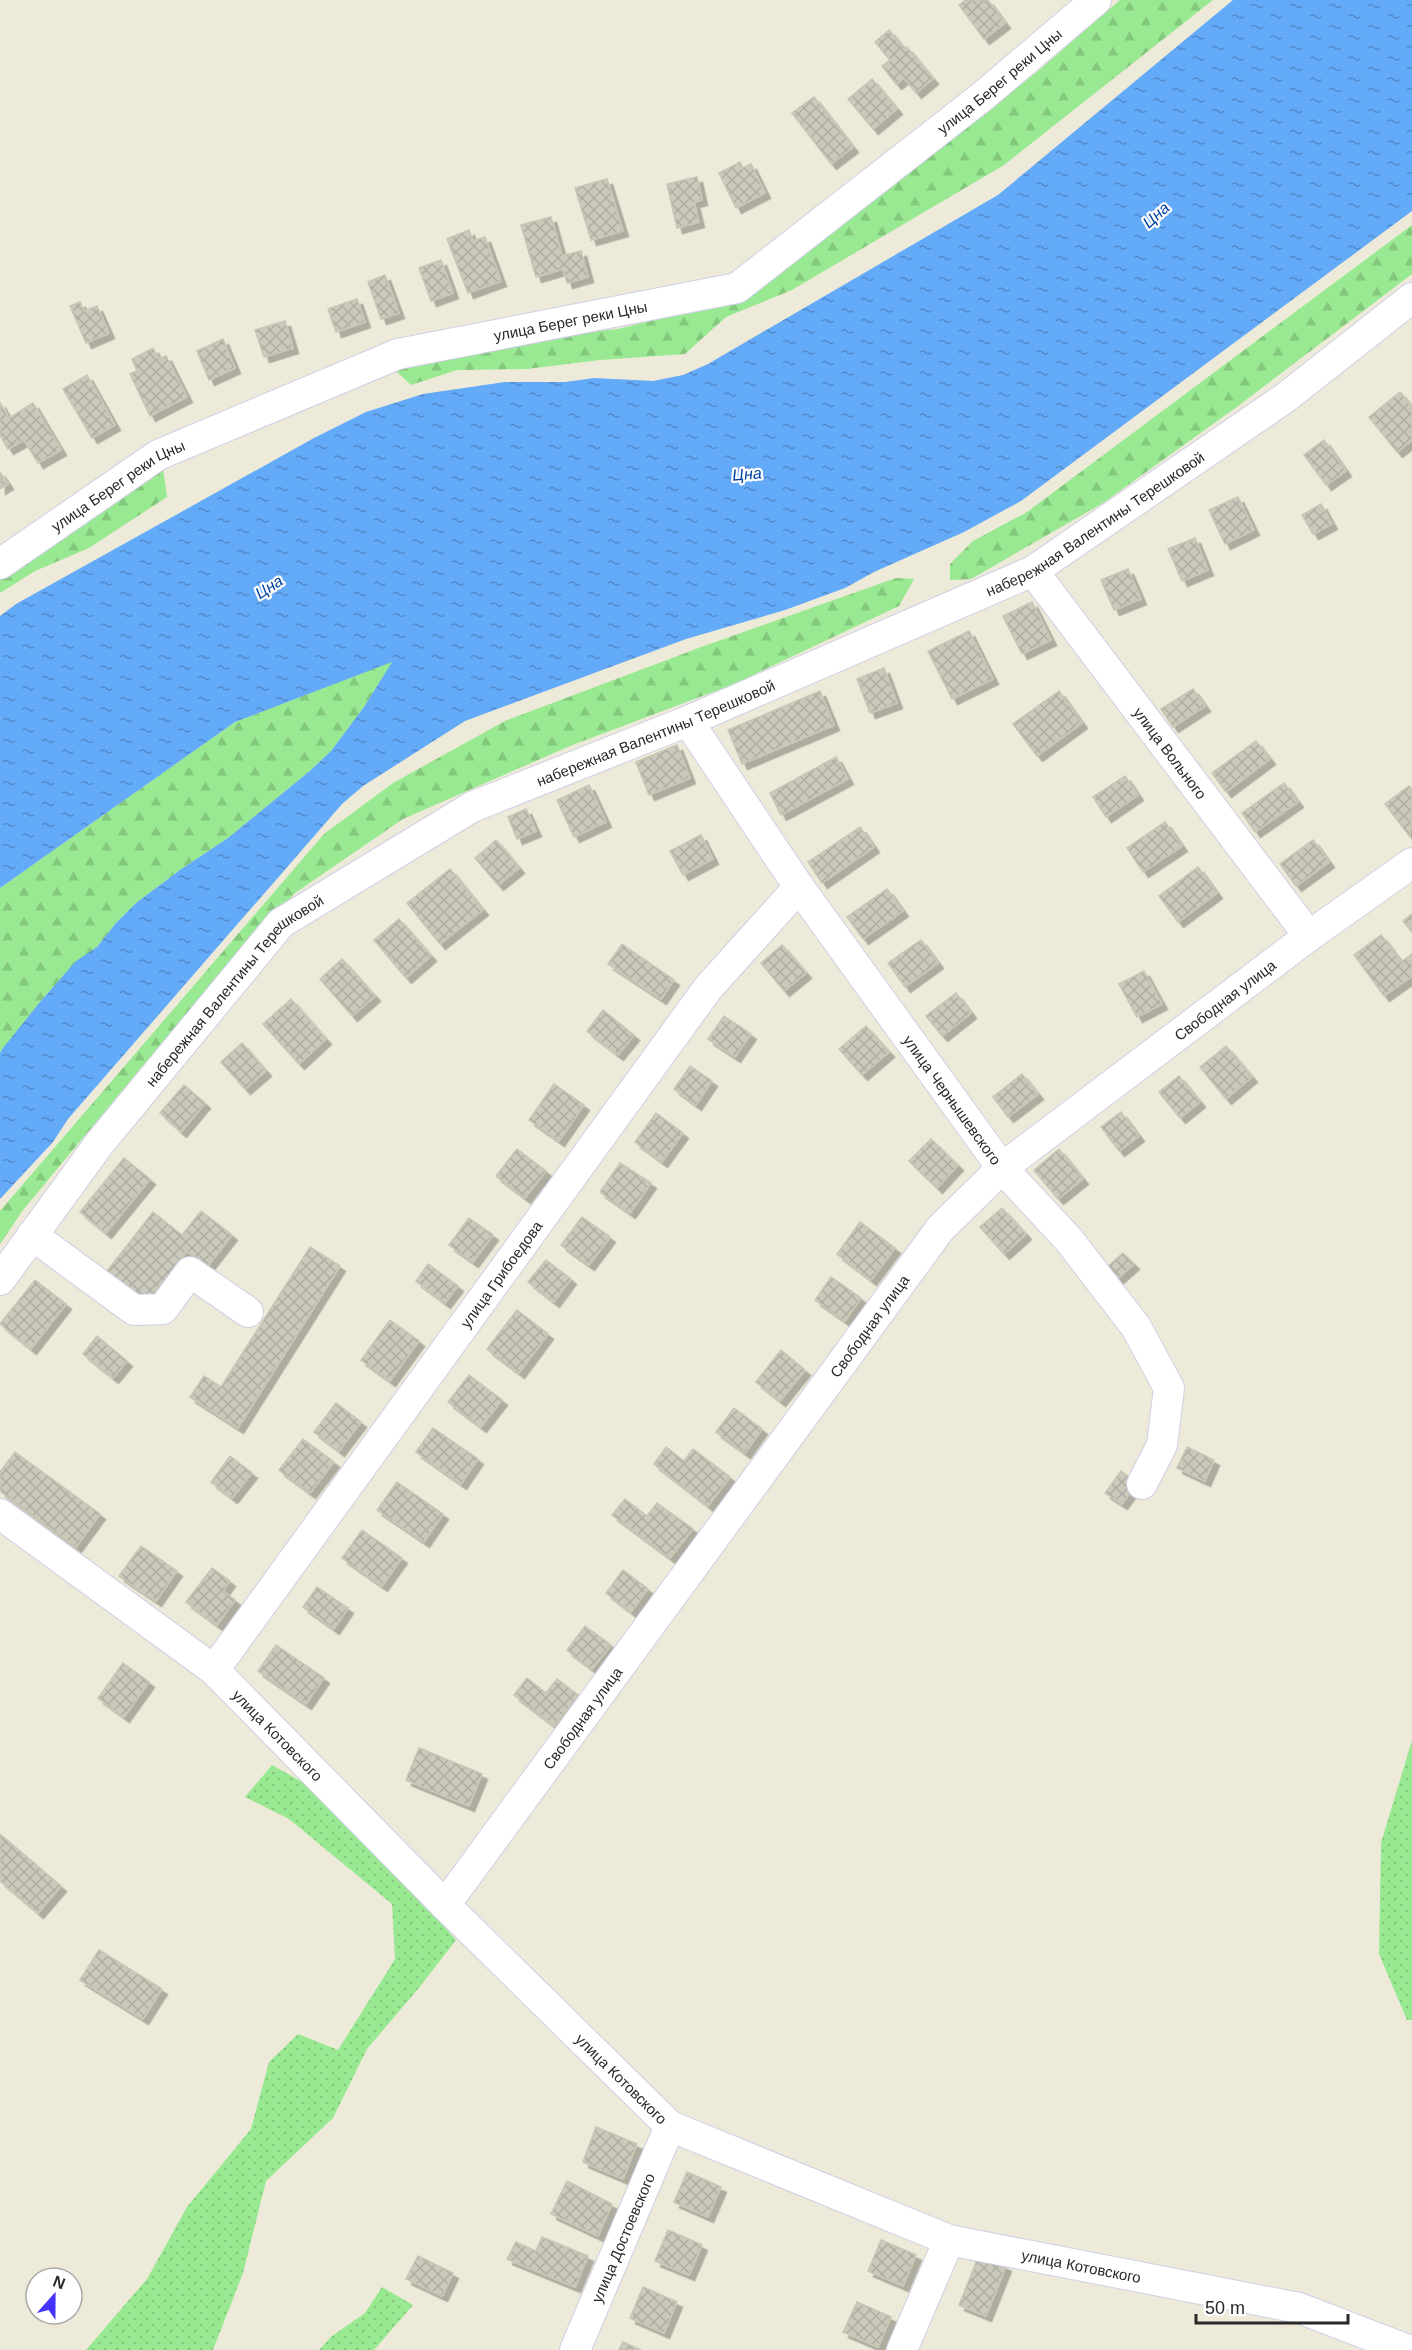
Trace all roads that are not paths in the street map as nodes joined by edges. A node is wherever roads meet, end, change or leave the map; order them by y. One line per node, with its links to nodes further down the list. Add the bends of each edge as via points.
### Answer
1 (1096, 0): 3 (street, улица Берег реки Цны, via 983,96 737,288 398,354 158,455)
2 (1412, 298): 4 (street, набережная Валентины Терешковой, via 1284,398)
3 (0, 564)
4 (1033, 571): 5 (street, набережная Валентины Терешковой); 8 (street, улица Вольного)
5 (687, 721): 7 (street, улица Чернышевского); 10 (street, набережная Валентины Терешковой, via 472,807 281,923 99,1144)
6 (1412, 863): 8 (street, Свободная улица)
7 (799, 887): 9 (street, улица Чернышевского); 15 (street, улица Грибоедова, via 708,988)
8 (1309, 936): 9 (street, Свободная улица)
9 (1002, 1168): 13 (street, улица Чернышевского, via 1069,1240 1136,1327 1169,1388 1162,1445); 16 (street, Свободная улица, via 940,1229)
10 (32, 1236): 11 (street, набережная Валентины Терешковой); 12 (street, via 134,1310 163,1309 190,1272)
11 (0, 1280)
12 (248, 1312)
13 (1142, 1484)
14 (0, 1514): 15 (street, улица Котовского)
15 (214, 1670): 16 (street, улица Котовского)
16 (445, 1905): 17 (street, улица Котовского)
17 (670, 2126): 18 (street, улица Котовского); 19 (street, улица Достоевского)
18 (949, 2240): 20 (street); 21 (street, улица Котовского, via 1299,2308)
19 (574, 2350)
20 (902, 2350)
21 (1408, 2350)

